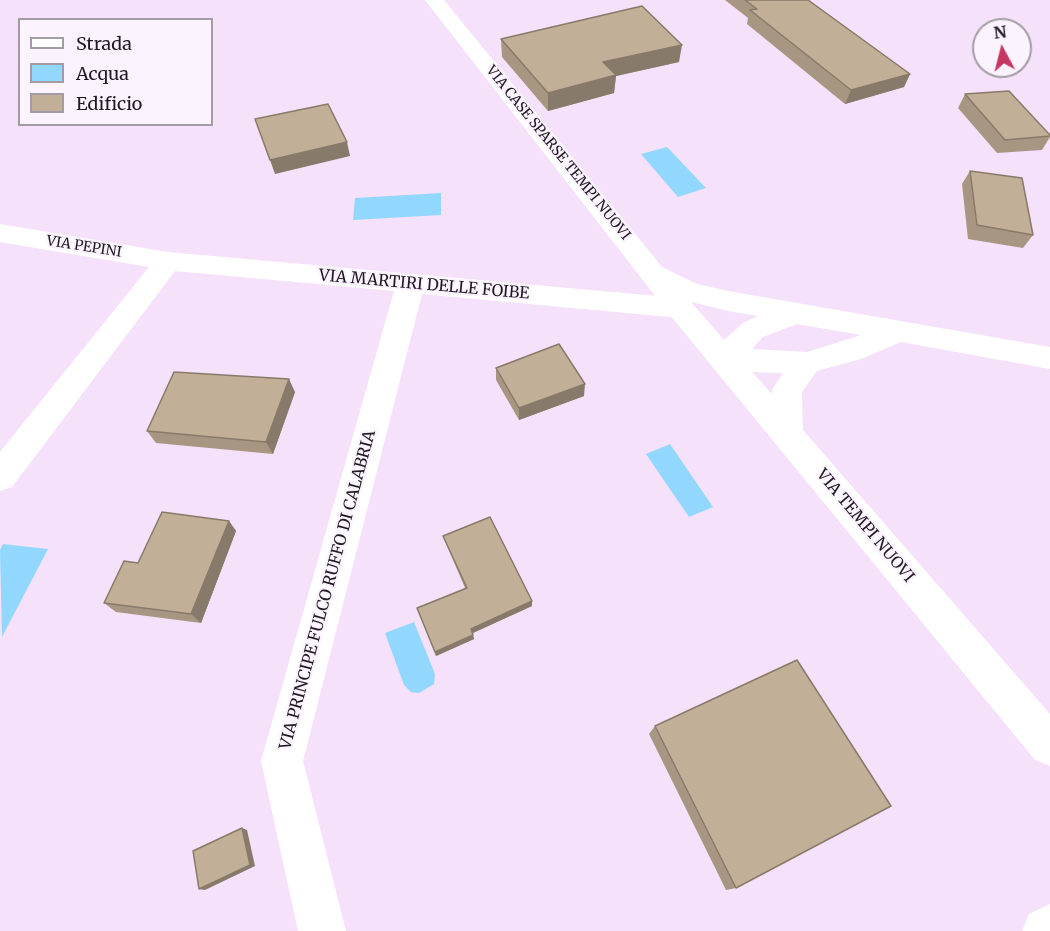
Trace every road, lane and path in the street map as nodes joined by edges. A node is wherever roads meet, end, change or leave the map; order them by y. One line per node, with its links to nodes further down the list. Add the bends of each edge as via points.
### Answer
1 (434, 0): 4 (street, VIA CASE SPARSE TEMPI NUOVI)
2 (0, 233): 3 (street, VIA PEPINI)
3 (168, 261): 5 (street, VIA MARTIRI DELLE FOIBE); 13 (street)
4 (655, 274): 6 (street, VIA CASE SPARSE TEMPI NUOVI); 7 (street, via 689,292)
5 (410, 285): 6 (street, VIA MARTIRI DELLE FOIBE); 16 (street, VIA PRINCIPE FULCO RUFFO DI CALABRIA, via 282,761)
6 (680, 308): 10 (street, VIA TEMPI NUOVI)
7 (793, 314): 8 (street); 10 (street, via 753,330)
8 (897, 332): 9 (street); 11 (street)
9 (1050, 358)
10 (723, 359): 11 (street); 12 (street, VIA TEMPI NUOVI)
11 (807, 363): 12 (street, via 787,390)
12 (787, 433): 14 (street, VIA TEMPI NUOVI)
13 (0, 477)
14 (1050, 745)
15 (1050, 928): 17 (street)
16 (322, 931)
17 (1046, 931)

